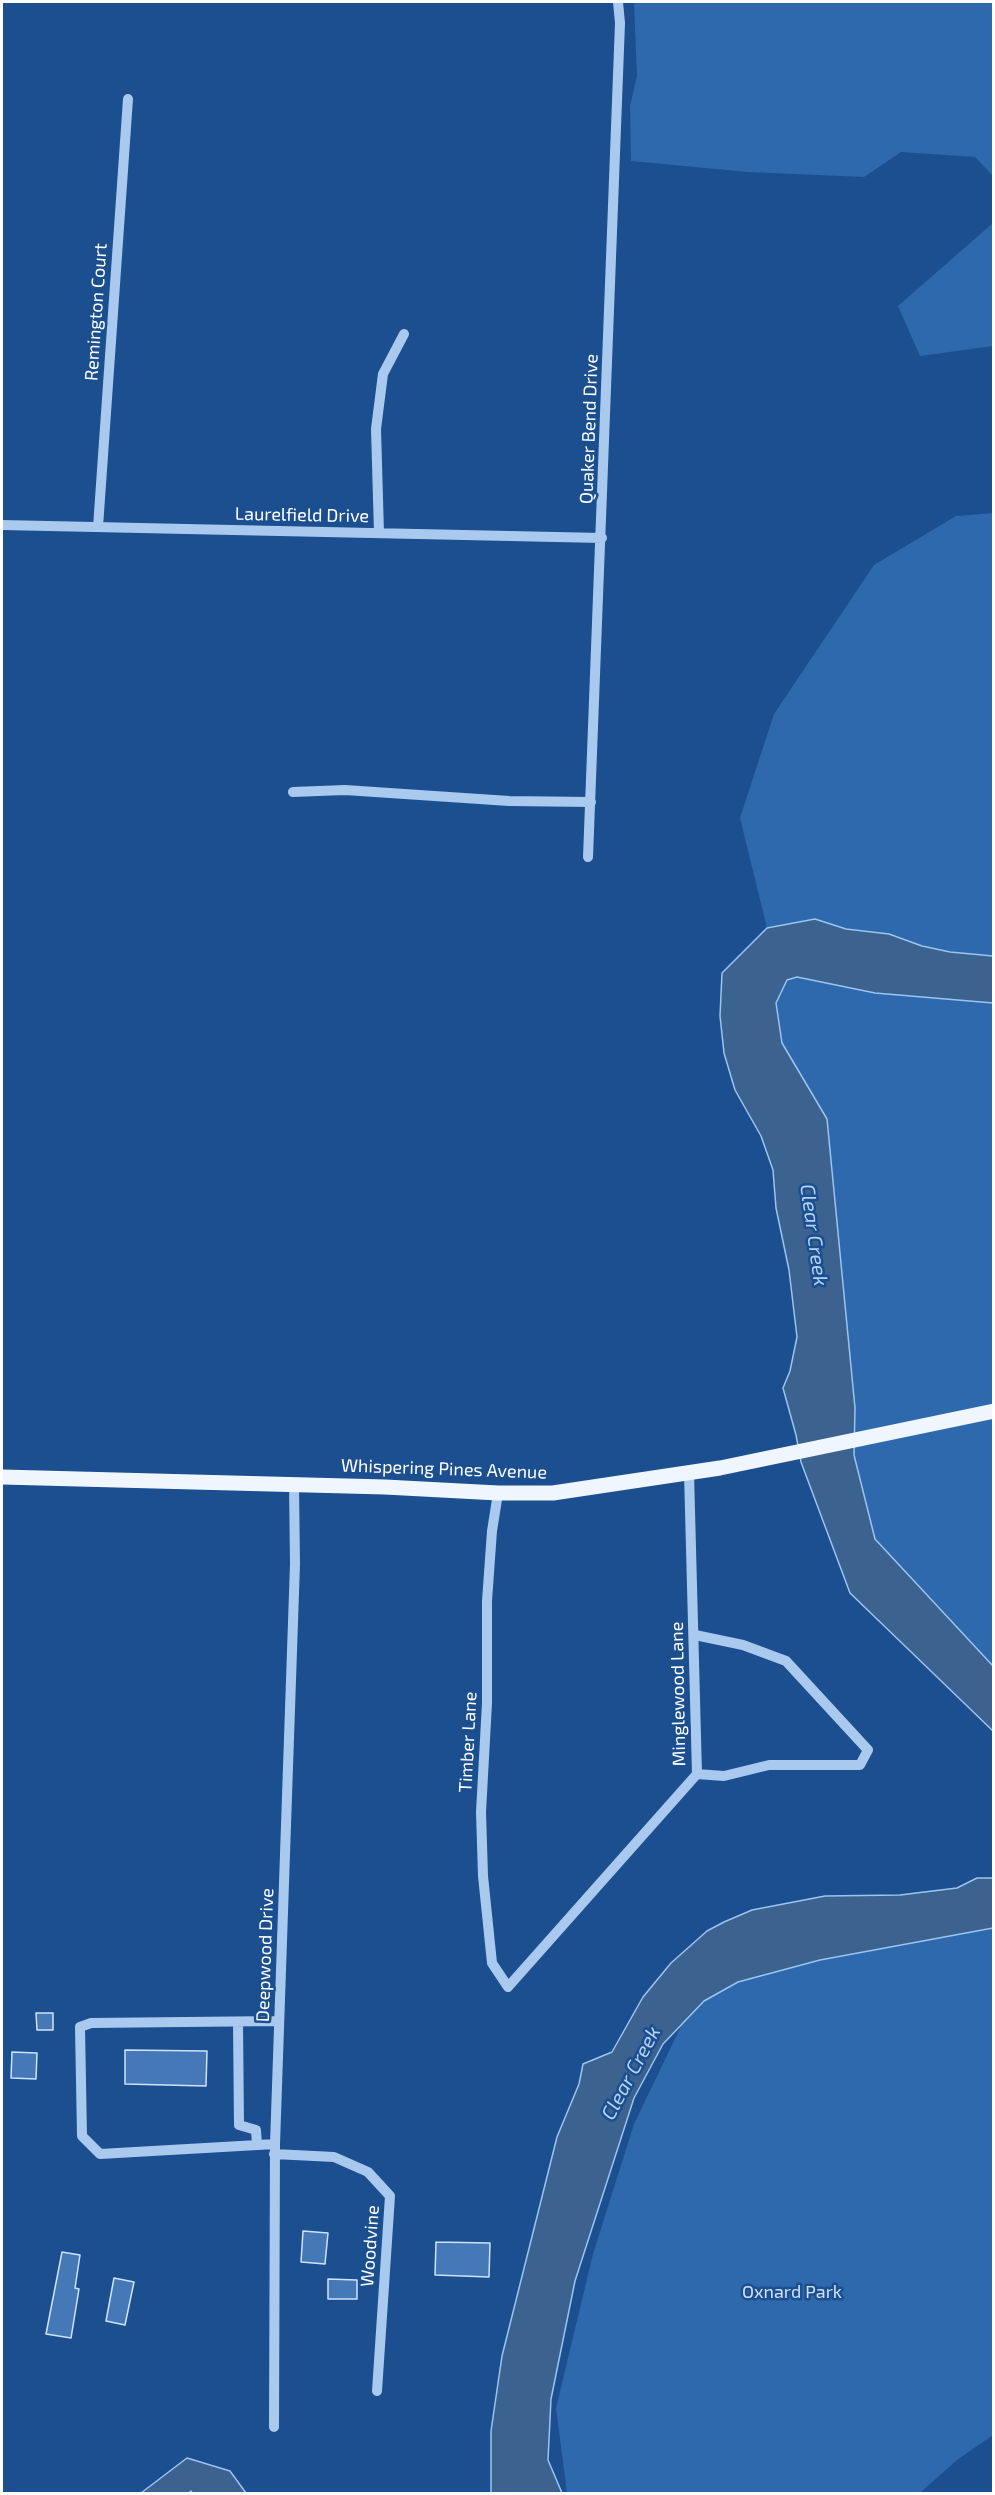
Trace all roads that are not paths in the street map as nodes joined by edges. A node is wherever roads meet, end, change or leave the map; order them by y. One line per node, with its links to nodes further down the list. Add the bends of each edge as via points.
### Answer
1 (618, 2): 7 (street, Quaker Bend Drive)
2 (128, 99): 5 (street, Remington Court)
3 (404, 334): 6 (street, via 383,374 376,429)
4 (2, 525): 5 (street, Laurelfield Drive)
5 (98, 527): 6 (street, Laurelfield Drive)
6 (379, 533): 7 (street, Laurelfield Drive)
7 (602, 538): 9 (street, Quaker Bend Drive)
8 (294, 792): 9 (street, via 345,790)
9 (591, 802): 10 (street, Quaker Bend Drive)
10 (588, 857)
11 (993, 1412): 12 (main road, Whispering Pines Avenue)
12 (689, 1473): 15 (main road, Whispering Pines Avenue, via 563,1492); 16 (street, Minglewood Lane)
13 (2, 1477): 14 (main road, Whispering Pines Avenue)
14 (294, 1484): 15 (main road, Whispering Pines Avenue); 19 (street, Deepwood Drive)
15 (498, 1494): 18 (street, Timber Lane, via 487,1601 488,1703 481,1812 492,1963)
16 (695, 1635): 17 (street, Minglewood Lane); 17 (street, via 743,1645 786,1661 868,1750 860,1766 769,1765 724,1776)
17 (697, 1774): 18 (street, Minglewood Lane)
18 (508, 1987)
19 (279, 2021): 20 (street); 22 (street, Deepwood Drive)
20 (238, 2022): 21 (street, via 239,2125 256,2130); 21 (street, Woodvine, via 91,2023 80,2027 82,2136 100,2154)
21 (257, 2145): 22 (street, Woodvine)
22 (274, 2149): 23 (street, Woodvine, via 334,2157 368,2172 390,2196); 24 (street, Deepwood Drive)
23 (377, 2391)
24 (274, 2427)

